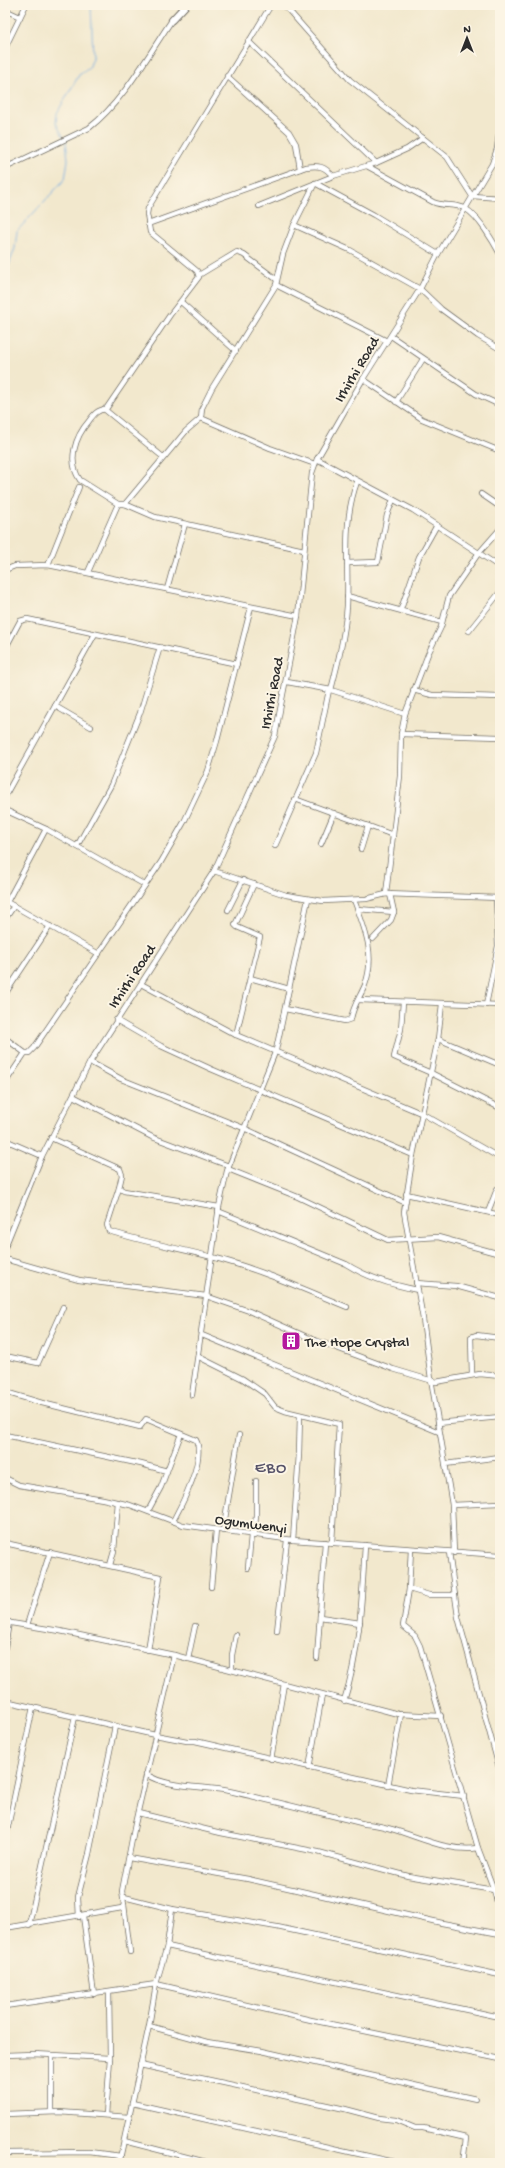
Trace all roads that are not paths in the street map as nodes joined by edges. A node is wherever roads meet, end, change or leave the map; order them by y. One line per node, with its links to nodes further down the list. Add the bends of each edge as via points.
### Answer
1 (26, 5): 7 (street)
2 (181, 5): 8 (main road)
3 (186, 5): 8 (main road)
4 (271, 5): 9 (street)
5 (284, 5): 13 (street, via 350,80)
6 (5, 10): 7 (street)
7 (20, 17): 10 (street)
8 (172, 20): 17 (street, via 107,112 89,128)
9 (248, 41): 11 (street); 15 (street)
10 (5, 48)
11 (227, 76): 18 (street, via 289,132 296,144); 25 (street, via 148,208)
12 (500, 126): 14 (street, Irhirhi Road)
13 (423, 138): 15 (street, via 407,149); 21 (street, via 447,157)
14 (498, 149): 21 (street, Irhirhi Road, via 492,164)
15 (376, 163): 16 (street)
16 (367, 166): 19 (street); 24 (street, via 441,206)
17 (5, 168)
18 (300, 169): 19 (street, via 320,165); 25 (street)
19 (334, 176): 20 (street)
20 (315, 183): 23 (street); 26 (street); 27 (street)
21 (472, 196): 22 (street); 24 (street, Irhirhi Road)
22 (500, 198)
23 (259, 206)
24 (466, 209): 27 (street, Irhirhi Road); 28 (street, via 488,233)
25 (148, 224): 29 (street, via 150,232 198,271)
26 (294, 225): 30 (street); 32 (street, via 350,250)
27 (438, 254): 32 (street, Irhirhi Road)
28 (500, 254)
29 (199, 275): 30 (street, via 237,252); 33 (street)
30 (276, 279): 31 (street)
31 (276, 285): 35 (street); 37 (street)
32 (420, 289): 34 (street, Irhirhi Road); 36 (street, via 441,309)
33 (181, 302): 37 (street); 42 (street, via 131,375)
34 (391, 336): 35 (street, Irhirhi Road); 38 (street)
35 (387, 341): 39 (street, Irhirhi Road)
36 (500, 349)
37 (236, 350): 43 (street, via 212,388)
38 (423, 359): 40 (street); 41 (street, via 476,394)
39 (363, 379): 40 (street); 46 (street, Irhirhi Road)
40 (396, 402): 44 (street, via 433,424)
41 (500, 406)
42 (104, 409): 45 (street); 51 (street, via 98,410 81,430 75,442 74,461 76,474 80,480)
43 (200, 418): 45 (street); 46 (street, via 270,448)
44 (500, 451)
45 (163, 457): 52 (street)
46 (316, 462): 47 (street); 57 (street, Irhirhi Road, via 312,473)
47 (357, 482): 50 (street); 59 (street, via 348,517)
48 (79, 487): 60 (street)
49 (481, 494): 53 (street)
50 (393, 500): 55 (street); 59 (street, via 387,515 378,562)
51 (118, 504): 52 (street); 63 (street)
52 (125, 504): 54 (street, via 155,517)
53 (500, 507)
54 (185, 524): 57 (street); 64 (street)
55 (437, 525): 58 (street); 68 (street, via 419,558)
56 (500, 529): 58 (street)
57 (304, 550): 69 (street, Irhirhi Road)
58 (478, 554): 61 (street); 70 (street, via 449,596)
59 (347, 563): 66 (street)
60 (48, 565): 62 (street, via 15,566); 63 (street)
61 (500, 567)
62 (5, 570)
63 (88, 572): 64 (street)
64 (167, 589): 67 (street)
65 (500, 592): 71 (street)
66 (347, 596): 68 (street); 77 (street, via 340,656)
67 (251, 607): 69 (street); 75 (street)
68 (401, 609): 70 (street)
69 (298, 616): 76 (street, Irhirhi Road)
70 (442, 622): 78 (street)
71 (469, 631)
72 (95, 634): 73 (street); 74 (street, via 23,619); 80 (street)
73 (160, 647): 75 (street); 93 (street, via 140,714 111,785)
74 (5, 649)
75 (237, 664): 99 (street, via 208,771 184,822)
76 (287, 682): 77 (street); 96 (street, Irhirhi Road, via 275,736)
77 (330, 690): 81 (street); 86 (street, via 316,753)
78 (413, 690): 79 (street, via 432,694); 81 (street)
79 (499, 695)
80 (55, 706): 82 (street); 85 (street)
81 (405, 714): 83 (street)
82 (91, 727)
83 (401, 734): 84 (street); 91 (street, via 400,776)
84 (500, 737)
85 (5, 796)
86 (295, 799): 88 (street); 94 (street)
87 (5, 810): 90 (street)
88 (334, 813): 89 (street); 92 (street)
89 (368, 826): 91 (street); 95 (street)
90 (46, 829): 93 (street); 104 (street)
91 (393, 835): 100 (street)
92 (321, 844)
93 (77, 846): 99 (street)
94 (274, 846)
95 (361, 848)
96 (214, 871): 97 (street); 114 (street, Irhirhi Road)
97 (243, 880): 98 (street); 107 (street)
98 (254, 884): 102 (street); 113 (street, via 236,924 237,927 260,937)
99 (145, 885): 112 (street)
100 (388, 894): 101 (street); 103 (street); 108 (street)
101 (498, 898): 120 (street, via 498,946)
102 (308, 899): 103 (street); 115 (street)
103 (354, 900): 106 (street)
104 (6, 901): 105 (street)
105 (14, 906): 109 (street); 110 (street)
106 (358, 909): 108 (street); 117 (street, via 370,952 370,968)
107 (228, 910)
108 (394, 912): 111 (street, via 391,920)
109 (5, 919)
110 (50, 926): 112 (street); 116 (street)
111 (373, 939)
112 (98, 954): 128 (street, via 34,1048)
113 (250, 978): 115 (street); 124 (street)
114 (141, 984): 123 (street, Irhirhi Road); 124 (street)
115 (289, 989): 122 (street)
116 (5, 994)
117 (359, 1000): 118 (street); 122 (street, via 353,1006 351,1018 345,1021)
118 (403, 1002): 119 (street); 131 (street, via 401,1029 394,1057)
119 (442, 1004): 120 (street); 126 (street)
120 (486, 1005): 121 (street)
121 (500, 1005)
122 (285, 1009): 127 (street)
123 (116, 1020): 129 (street, Irhirhi Road); 133 (street, via 175,1052)
124 (236, 1035): 127 (street)
125 (5, 1038): 128 (street)
126 (438, 1039): 130 (street); 131 (street)
127 (276, 1050): 133 (street); 136 (street)
128 (25, 1053): 132 (street)
129 (90, 1062): 134 (street, Irhirhi Road); 137 (street, via 121,1079)
130 (500, 1065)
131 (431, 1073): 135 (street); 136 (street)
132 (5, 1083)
133 (260, 1089): 137 (street); 140 (street)
134 (73, 1096): 138 (street, Irhirhi Road); 143 (street, via 152,1137)
135 (500, 1108)
136 (423, 1114): 140 (street); 142 (street)
137 (246, 1129): 143 (street); 147 (street)
138 (51, 1138): 141 (street, Irhirhi Road); 144 (street, via 120,1169 122,1175)
139 (5, 1140): 141 (street)
140 (413, 1155): 146 (street)
141 (42, 1156): 152 (street, Irhirhi Road)
142 (500, 1158)
143 (228, 1167): 148 (street); 151 (street, via 378,1236 388,1240)
144 (119, 1188): 148 (street); 154 (street, via 107,1225 108,1230 180,1251)
145 (497, 1189): 149 (street)
146 (406, 1194): 147 (street); 149 (street)
147 (404, 1202): 151 (street, via 404,1223)
148 (219, 1209): 154 (street); 157 (street, via 346,1264 362,1274)
149 (488, 1212): 150 (street)
150 (500, 1215)
151 (409, 1240): 153 (street, via 438,1237); 156 (street)
152 (5, 1247)
153 (500, 1254)
154 (212, 1257): 158 (street); 161 (street, via 263,1273)
155 (5, 1259): 158 (street, via 79,1280)
156 (416, 1283): 157 (street); 159 (street, via 456,1286)
157 (418, 1290): 168 (street, via 428,1344)
158 (206, 1296): 162 (street); 168 (street, via 393,1369)
159 (500, 1298)
160 (63, 1307): 164 (street, via 38,1362)
161 (347, 1307)
162 (202, 1334): 165 (street); 174 (street)
163 (500, 1338): 166 (street, via 476,1335 471,1337)
164 (5, 1356)
165 (199, 1357): 170 (street); 171 (street, via 243,1379 265,1394 276,1407)
166 (472, 1375): 167 (street); 168 (street, via 444,1382)
167 (500, 1376)
168 (431, 1379): 173 (street)
169 (5, 1392): 175 (street, via 140,1427 146,1419)
170 (192, 1395)
171 (300, 1415): 192 (street, via 300,1454); 194 (street, via 339,1424)
172 (500, 1417): 173 (street)
173 (438, 1423): 174 (street)
174 (439, 1432): 179 (street)
175 (180, 1434): 180 (street); 188 (street, via 196,1440 198,1449 191,1485)
176 (5, 1435): 180 (street)
177 (238, 1435): 190 (street)
178 (500, 1457): 179 (street)
179 (445, 1464): 186 (street)
180 (167, 1471): 187 (street)
181 (6, 1478): 183 (street); 184 (street, Ogumwenyi, via 23,1486)
182 (256, 1481): 191 (street, via 256,1516)
183 (5, 1485)
184 (118, 1502): 187 (street, Ogumwenyi); 202 (street, via 114,1551)
185 (500, 1503): 186 (street)
186 (452, 1505): 200 (street)
187 (148, 1511): 188 (street, Ogumwenyi)
188 (173, 1521): 189 (street, Ogumwenyi)
189 (216, 1530): 190 (street, Ogumwenyi); 204 (street)
190 (223, 1531): 191 (street, Ogumwenyi)
191 (252, 1535): 192 (street, Ogumwenyi); 203 (street)
192 (290, 1540): 193 (street, Ogumwenyi); 212 (street)
193 (326, 1542): 194 (street, Ogumwenyi); 207 (street)
194 (332, 1542): 196 (street, Ogumwenyi)
195 (5, 1543): 198 (street)
196 (365, 1545): 197 (street, Ogumwenyi); 209 (street)
197 (411, 1549): 199 (street, Ogumwenyi); 205 (street)
198 (50, 1552): 202 (street); 210 (street)
199 (449, 1552): 200 (street, Ogumwenyi); 206 (street)
200 (454, 1553): 201 (street, Ogumwenyi)
201 (500, 1555)
202 (110, 1565): 215 (street, via 160,1577)
203 (248, 1568)
204 (211, 1587)
205 (409, 1589): 206 (street, via 429,1595); 226 (street, via 403,1626 415,1636 420,1646)
206 (455, 1595): 231 (street, via 458,1617)
207 (320, 1617): 209 (street); 217 (street)
208 (7, 1622): 210 (street); 214 (street)
209 (360, 1623): 223 (street, via 350,1683)
210 (27, 1625): 215 (street)
211 (195, 1626): 218 (street)
212 (277, 1631)
213 (236, 1635): 219 (street)
214 (5, 1647)
215 (148, 1650): 216 (street)
216 (174, 1655): 218 (street); 229 (street)
217 (317, 1658)
218 (188, 1659): 219 (street)
219 (232, 1670): 220 (street)
220 (284, 1684): 221 (street); 230 (street)
221 (322, 1695): 223 (street); 232 (street)
222 (5, 1701): 224 (street)
223 (344, 1701): 225 (street)
224 (33, 1707): 227 (street); 238 (street)
225 (401, 1714): 226 (street); 235 (street)
226 (441, 1716): 236 (street)
227 (75, 1717): 228 (street); 247 (street)
228 (115, 1726): 229 (street); 246 (street, via 78,1897)
229 (155, 1735): 230 (street, via 196,1741); 234 (street)
230 (271, 1759): 232 (street)
231 (499, 1760): 233 (street)
232 (309, 1768): 235 (street)
233 (500, 1771)
234 (146, 1774): 237 (street); 239 (street, via 165,1782 227,1791 387,1827 430,1842)
235 (388, 1786): 236 (street)
236 (464, 1796): 239 (street)
237 (138, 1813): 240 (street); 241 (street, via 318,1852 408,1876)
238 (5, 1840)
239 (478, 1848): 241 (street)
240 (128, 1858): 242 (street, via 122,1891); 249 (street, via 248,1879)
241 (494, 1890): 245 (street)
242 (124, 1896): 243 (street); 244 (street)
243 (124, 1905): 246 (street, via 119,1910); 251 (street)
244 (172, 1909): 250 (street); 252 (street, via 277,1928)
245 (500, 1914)
246 (81, 1916): 247 (street); 255 (street)
247 (29, 1925): 248 (street)
248 (5, 1928)
249 (500, 1934)
250 (167, 1946): 253 (street); 257 (street)
251 (130, 1952)
252 (500, 1975)
253 (156, 1984): 254 (street); 258 (street); 262 (street, via 311,2020)
254 (110, 1992): 255 (street); 261 (street)
255 (94, 1994): 256 (street)
256 (5, 2006)
257 (500, 2017)
258 (150, 2026): 263 (street); 264 (street, via 207,2042 262,2051)
259 (52, 2055): 260 (street); 261 (street); 266 (street)
260 (5, 2056)
261 (110, 2058): 268 (street)
262 (500, 2059)
263 (140, 2065): 265 (street); 277 (street, via 396,2120 415,2128 466,2138)
264 (476, 2098)
265 (132, 2103): 269 (street); 276 (street)
266 (52, 2112): 267 (street); 268 (street)
267 (5, 2114)
268 (106, 2115): 269 (street)
269 (129, 2118): 270 (street)
270 (124, 2141): 272 (street); 273 (street)
271 (5, 2153): 272 (street, via 89,2152)
272 (121, 2156): 274 (street)
273 (193, 2161): 275 (street)
274 (119, 2163)
275 (210, 2163)
276 (399, 2163)
277 (463, 2163)

